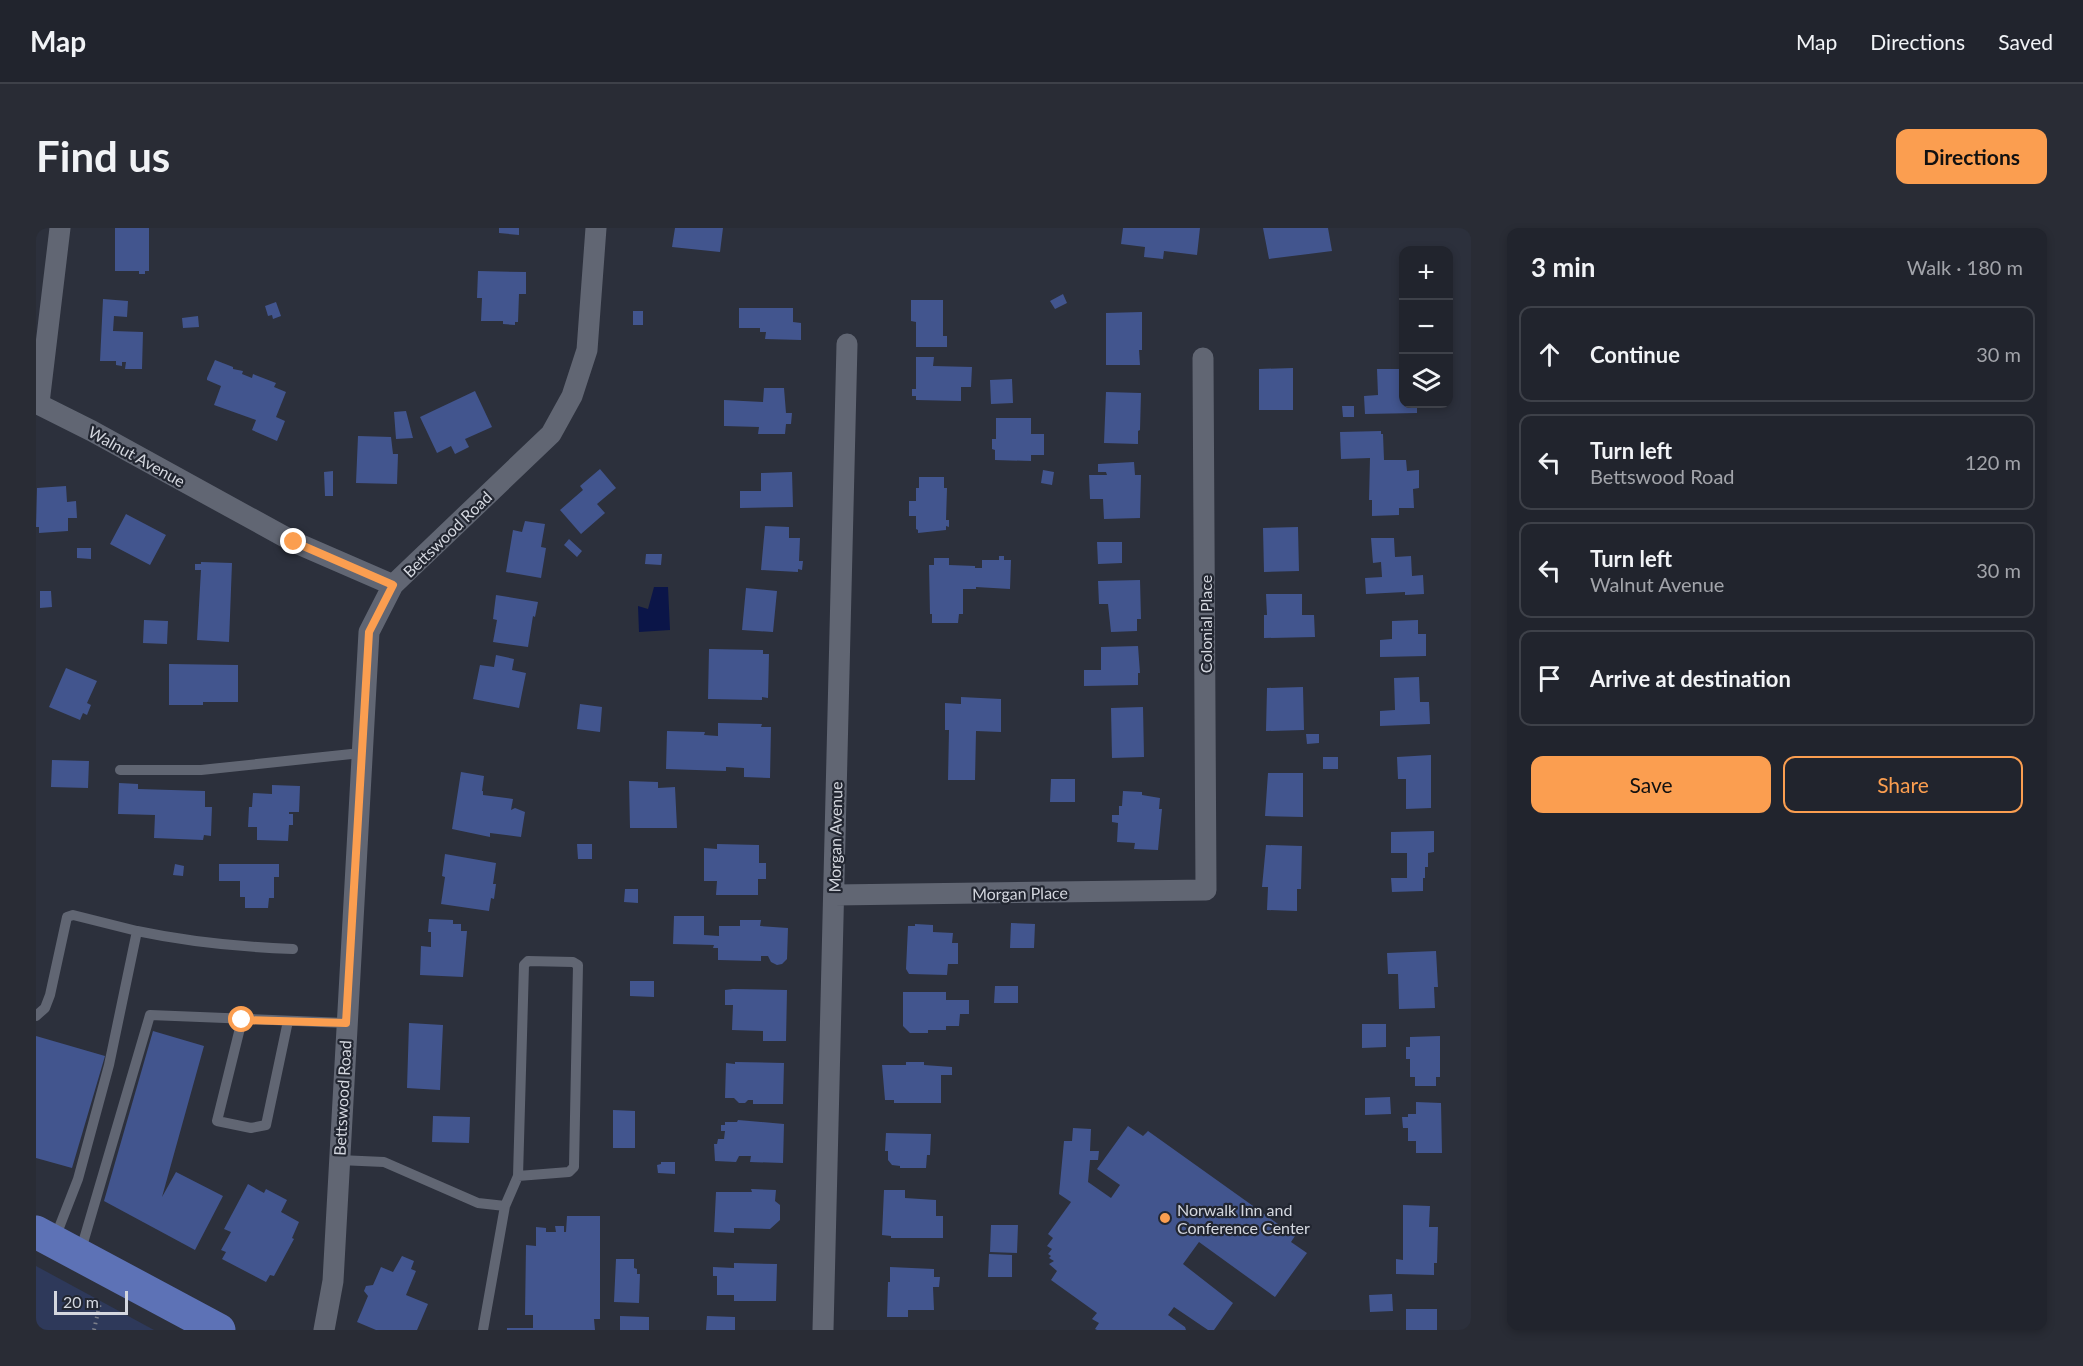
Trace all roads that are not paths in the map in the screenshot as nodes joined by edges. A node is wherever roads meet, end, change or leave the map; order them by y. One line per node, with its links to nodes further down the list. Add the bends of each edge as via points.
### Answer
1 (60, 228): 5 (street, Walnut Avenue)
2 (596, 228): 6 (street, Bettswood Road, via 587,350 572,396 551,434)
3 (847, 344): 10 (street, Morgan Avenue)
4 (1203, 358): 9 (street, Colonial Place)
5 (38, 403): 6 (street, Walnut Avenue, via 294,542)
6 (393, 585): 7 (street, Bettswood Road, via 369,632)
7 (361, 753): 8 (lane, via 201,770); 16 (street, Bettswood Road)
8 (120, 770)
9 (1206, 890): 10 (street, Morgan Place)
10 (834, 896): 24 (street, Morgan Avenue)
11 (137, 931): 12 (lane, via 240,947); 13 (lane, via 73,915 67,917 50,995 45,1008); 20 (lane, via 106,1077)
12 (293, 949)
13 (36, 1016)
14 (242, 1020): 15 (lane); 15 (lane, via 217,1121 251,1128 266,1125); 20 (lane, via 150,1015)
15 (288, 1021): 16 (lane)
16 (346, 1023): 17 (street, Bettswood Road)
17 (339, 1160): 19 (lane, via 384,1162 478,1203); 22 (street, Bettswood Road, via 333,1281)
18 (518, 1176): 18 (lane, via 569,1172 574,1167 578,965 573,962 528,961 524,965); 19 (lane)
19 (505, 1206): 23 (lane)
20 (56, 1243): 21 (main road)
21 (219, 1330)
22 (324, 1330)
23 (483, 1330)
24 (823, 1330)

